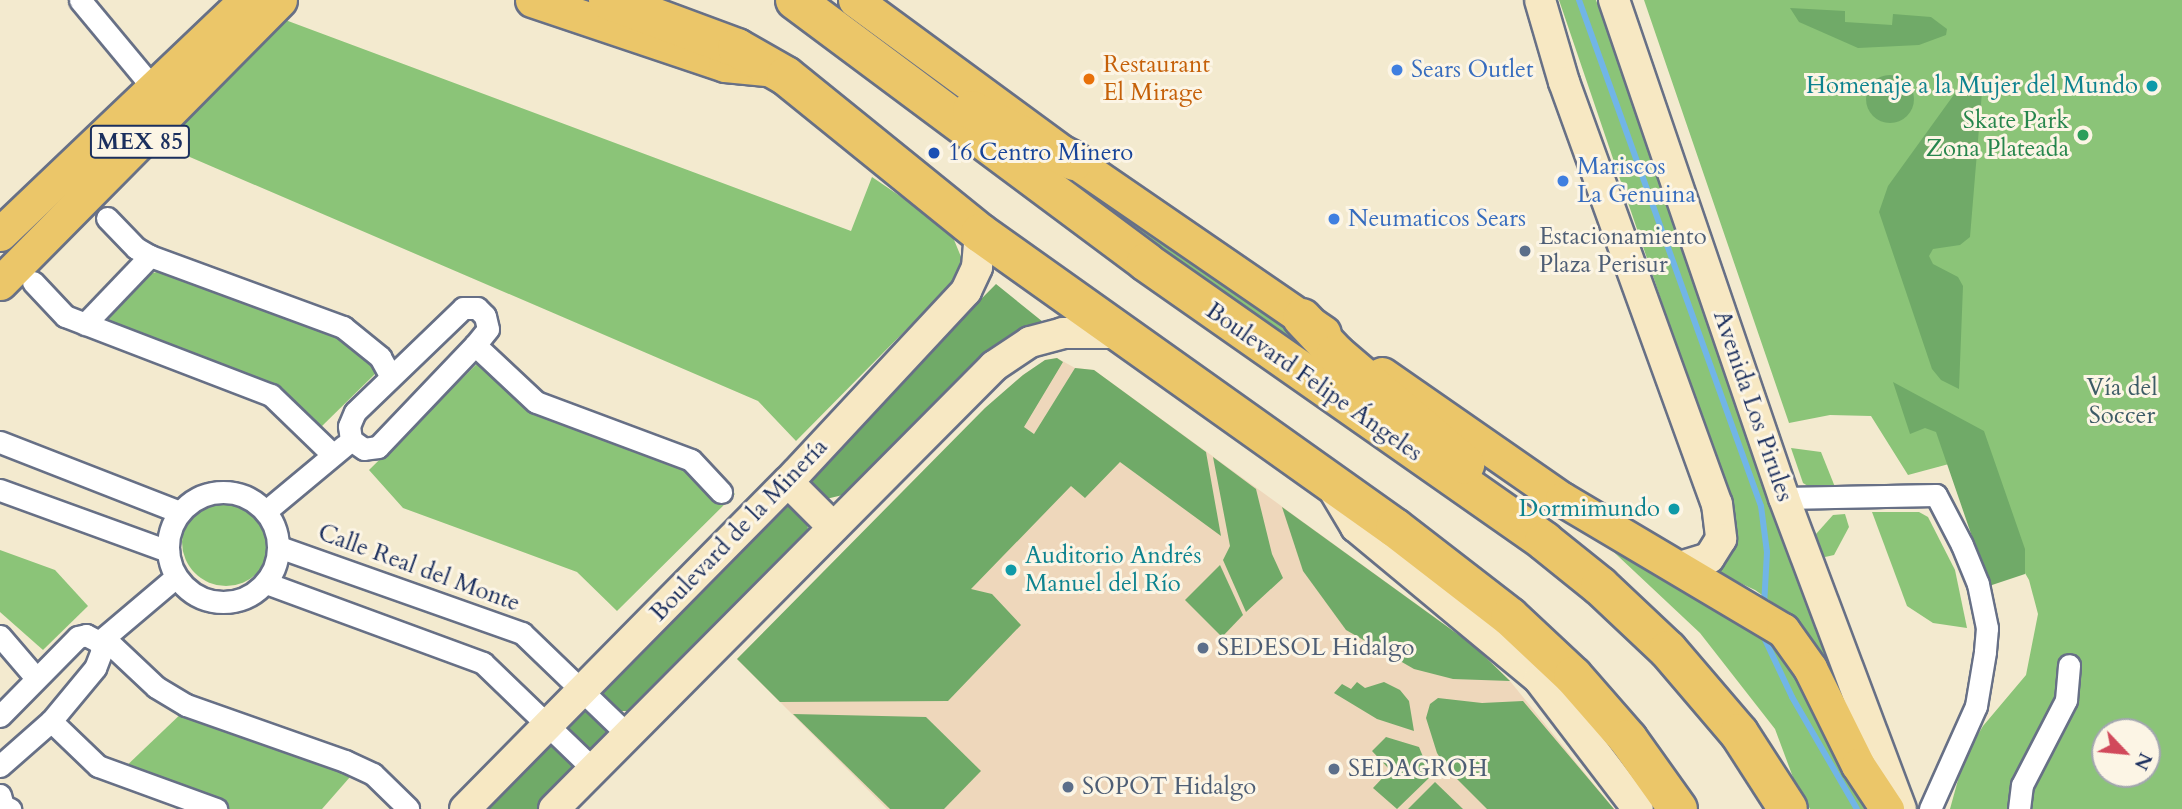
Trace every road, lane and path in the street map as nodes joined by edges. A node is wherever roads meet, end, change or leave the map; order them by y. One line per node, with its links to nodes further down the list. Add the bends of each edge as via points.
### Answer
1 (80, 0): 12 (street)
2 (246, 0): 12 (main road, MEX 85)
3 (279, 0): 19 (main road, MEX 85)
4 (532, 0): 11 (main road, via 724,65)
5 (608, 0): 11 (highway, via 737,48)
6 (795, 0): 10 (highway, Boulevard Felipe Ángeles)
7 (855, 0): 13 (main road, Boulevard Felipe Ángeles)
8 (1539, 0): 39 (street, via 1564,82 1717,504 1721,539 1709,558)
9 (1614, 0): 33 (street, Avenida Los Pirules)
10 (866, 52): 13 (highway, via 923,79 992,122); 32 (highway, Boulevard Felipe Ángeles, via 1146,262)
11 (778, 70): 15 (highway)
12 (153, 88): 16 (main road, MEX 85)
13 (1074, 161): 20 (main road, Boulevard Felipe Ángeles)
14 (107, 218): 17 (street)
15 (980, 233): 22 (highway); 28 (street, Boulevard de la Minería, via 973,282)
16 (0, 234)
17 (150, 256): 21 (street); 24 (street, via 343,327 380,357)
18 (33, 282): 21 (street, via 65,316)
19 (0, 284)
20 (1302, 318): 32 (highway); 39 (main road, Boulevard Felipe Ángeles, via 1562,499)
21 (85, 324): 27 (street, via 271,395)
22 (1118, 333): 29 (highway); 36 (street, via 1063,333 1014,351)
23 (475, 345): 24 (street, via 488,329 485,316 477,308 463,308); 25 (street, via 378,447 364,449); 31 (street, via 536,402 691,460)
24 (390, 375): 25 (street, via 355,412 349,426)
25 (351, 440): 27 (street)
26 (0, 442): 35 (street)
27 (332, 454): 34 (street)
28 (788, 482): 36 (street); 46 (street, Boulevard de la Minería)
29 (1329, 482): 57 (street, via 1356,527 1539,679); 58 (highway, via 1510,617 1573,676 1628,738)
30 (0, 491): 38 (street)
31 (721, 492)
32 (1485, 495): 59 (highway, Boulevard Felipe Ángeles, via 1668,650 1739,733)
33 (1784, 498): 61 (street, Avenida Los Pirules); 62 (street, via 1936,495 1962,545 1978,584 1987,628 1985,652 1976,706)
34 (266, 511): 35 (street, via 246,496 222,491 206,494); 37 (street)
35 (180, 512): 38 (street)
36 (833, 527): 50 (street)
37 (279, 547): 41 (street); 46 (street, Calle Real del Monte, via 522,633)
38 (168, 551): 40 (street)
39 (1679, 567): 60 (main road, Boulevard Felipe Ángeles, via 1783,630 1810,668 1858,765)
40 (176, 577): 41 (street, via 195,595 220,603 245,598); 43 (street)
41 (266, 583): 49 (street, via 483,663)
42 (0, 636): 45 (street)
43 (101, 640): 45 (street, via 78,637); 48 (street, via 95,668); 53 (street, via 156,687 186,705 345,761 373,774)
44 (2068, 665): 63 (street, via 2066,700 2022,785)
45 (36, 678): 47 (street)
46 (581, 690): 49 (street, Boulevard de la Minería); 50 (street, Calle Real del Monte)
47 (0, 716)
48 (51, 721): 51 (street); 54 (street, via 98,766)
49 (547, 725): 52 (street); 55 (street, Boulevard de la Minería)
50 (628, 734): 52 (street)
51 (0, 766)
52 (593, 769): 56 (street)
53 (408, 808)
54 (216, 809)
55 (465, 809)
56 (554, 809)
57 (1638, 809)
58 (1678, 809)
59 (1788, 809)
60 (1887, 809)
61 (1901, 809)
62 (1930, 809)
63 (2019, 809)

